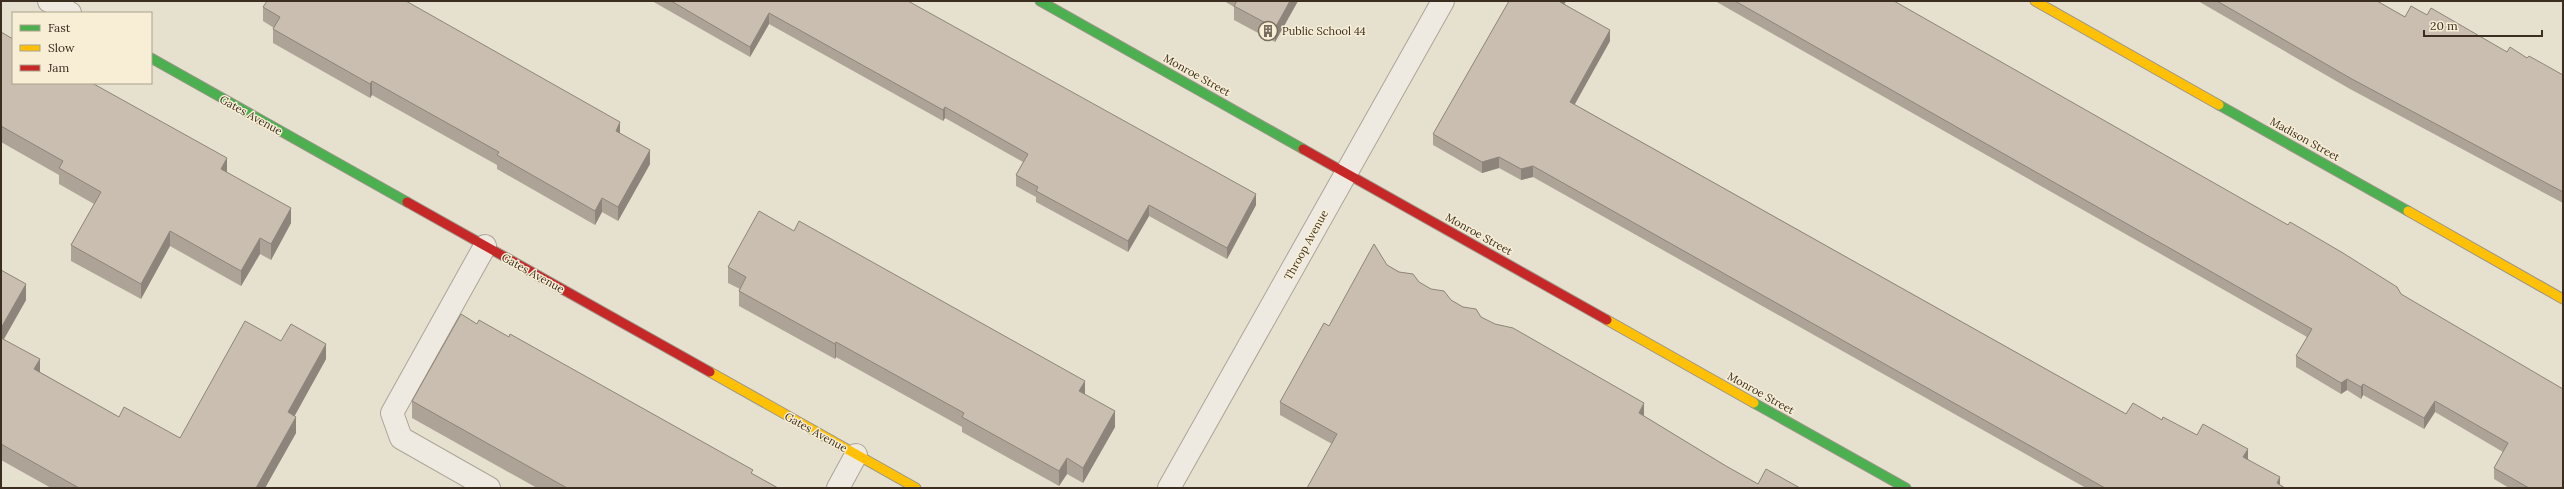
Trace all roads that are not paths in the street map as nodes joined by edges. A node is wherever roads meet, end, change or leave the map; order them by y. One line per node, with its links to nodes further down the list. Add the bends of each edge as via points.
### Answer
1 (49, 1): 5 (street)
2 (1040, 1): 7 (street, Monroe Street)
3 (1443, 1): 7 (street, Throop Avenue)
4 (2035, 1): 9 (street, Madison Street)
5 (68, 12)
6 (152, 59): 8 (street, Gates Avenue)
7 (1347, 172): 14 (street, Throop Avenue); 15 (street, Monroe Street)
8 (485, 246): 10 (street, Gates Avenue); 11 (street, via 392,413 401,438)
9 (2563, 299)
10 (856, 455): 12 (street); 13 (street, Gates Avenue)
11 (489, 488)
12 (838, 488)
13 (916, 488)
14 (1169, 488)
15 (1906, 488)

